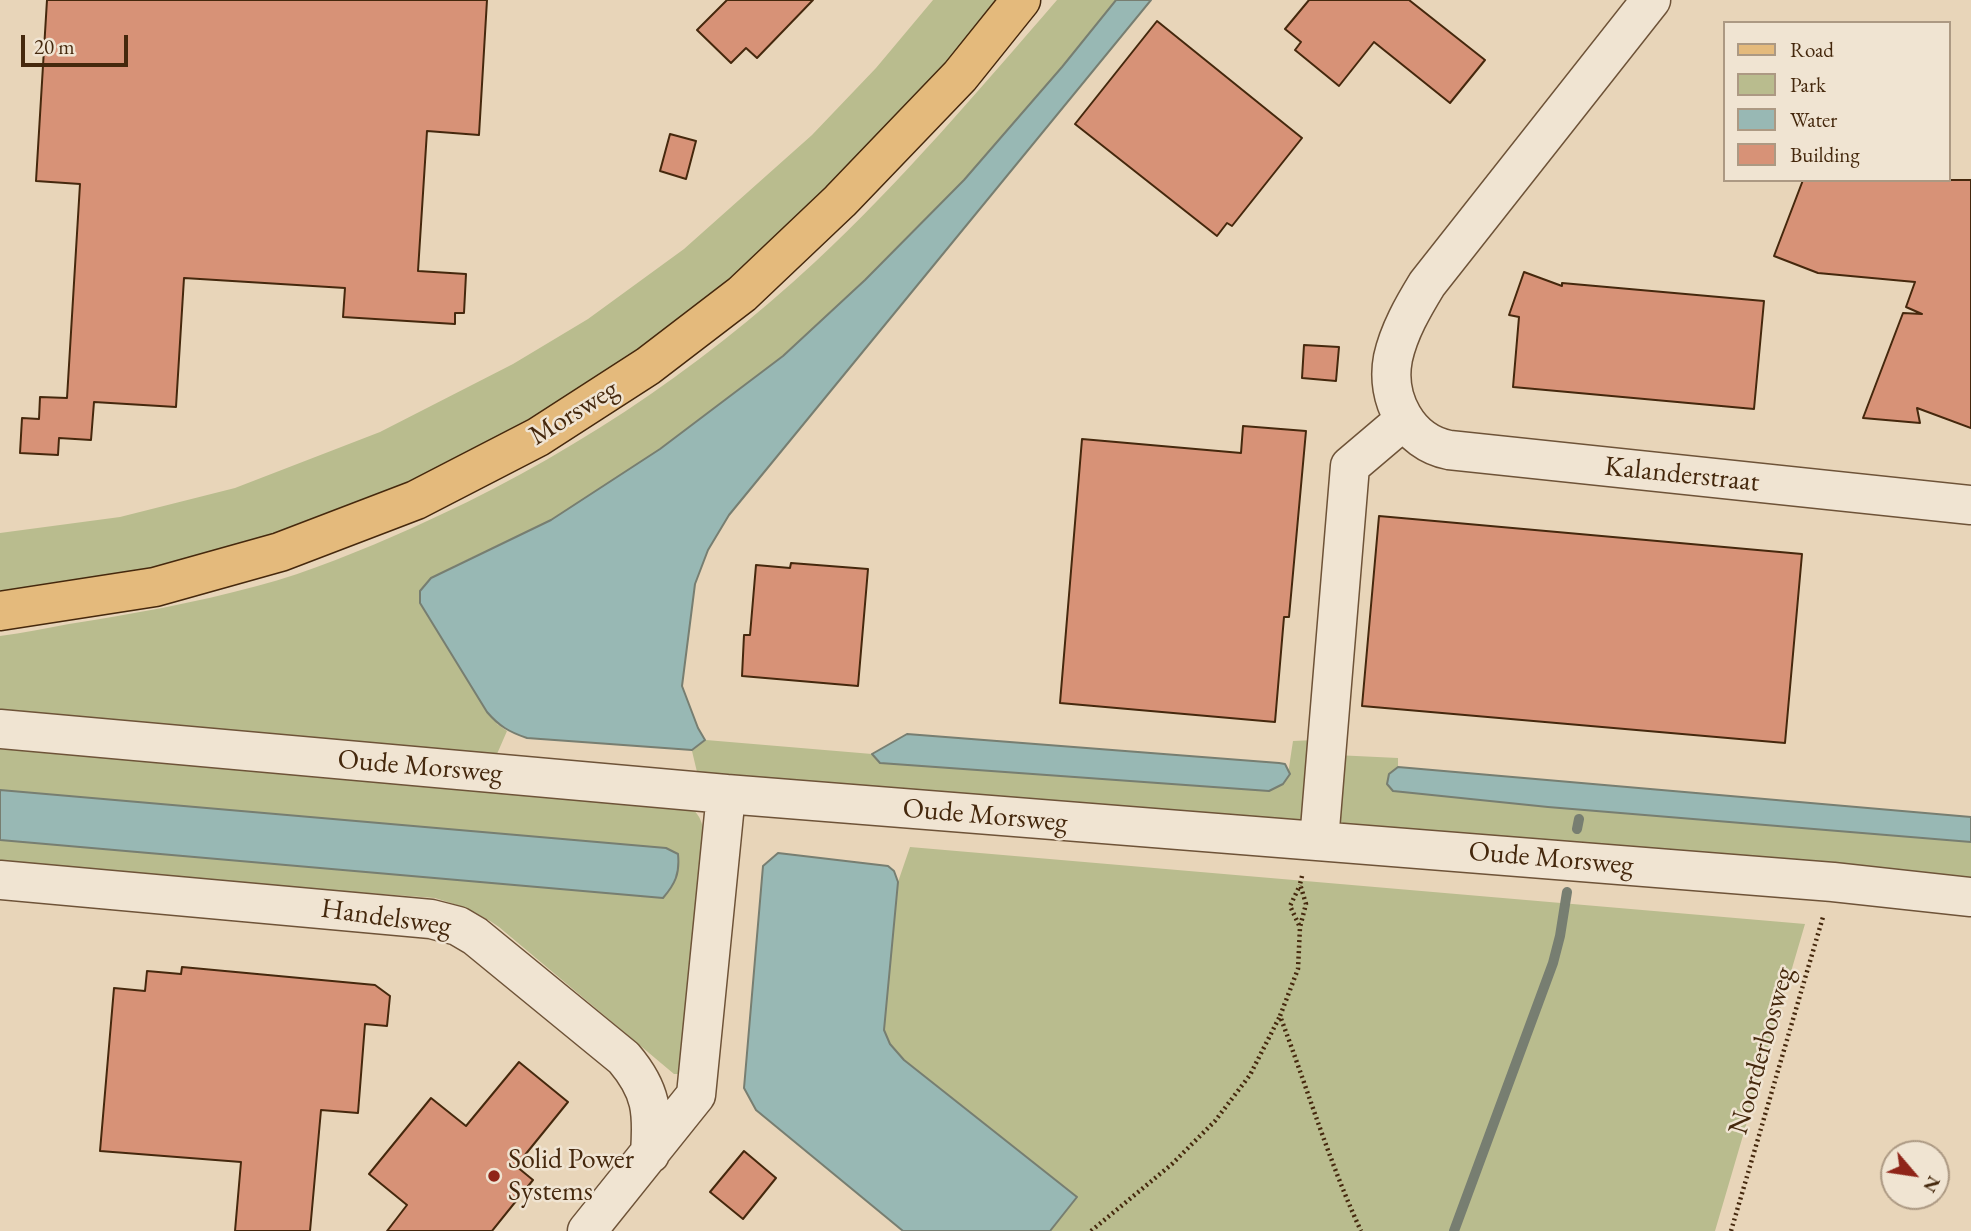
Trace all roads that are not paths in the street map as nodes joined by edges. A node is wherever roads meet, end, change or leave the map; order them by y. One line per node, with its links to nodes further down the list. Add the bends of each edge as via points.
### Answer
1 (1021, 0): 5 (main road, Morsweg, via 960,76 840,201 742,294 648,366 538,437 416,500 280,552 155,587)
2 (1651, 0): 3 (street, via 1411,310 1393,359 1393,388)
3 (1403, 421): 4 (street, Kalanderstraat, via 1419,438 1449,450); 8 (street, via 1350,466)
4 (1971, 505)
5 (0, 611)
6 (0, 729): 7 (street, Oude Morsweg)
7 (726, 794): 8 (street, Oude Morsweg); 11 (street, via 696,1095)
8 (1319, 841): 10 (street, Oude Morsweg)
9 (0, 880): 11 (street, Handelsweg, via 417,918 458,926 499,955 636,1072 650,1107)
10 (1971, 897)
11 (650, 1154): 12 (street)
12 (587, 1231)

